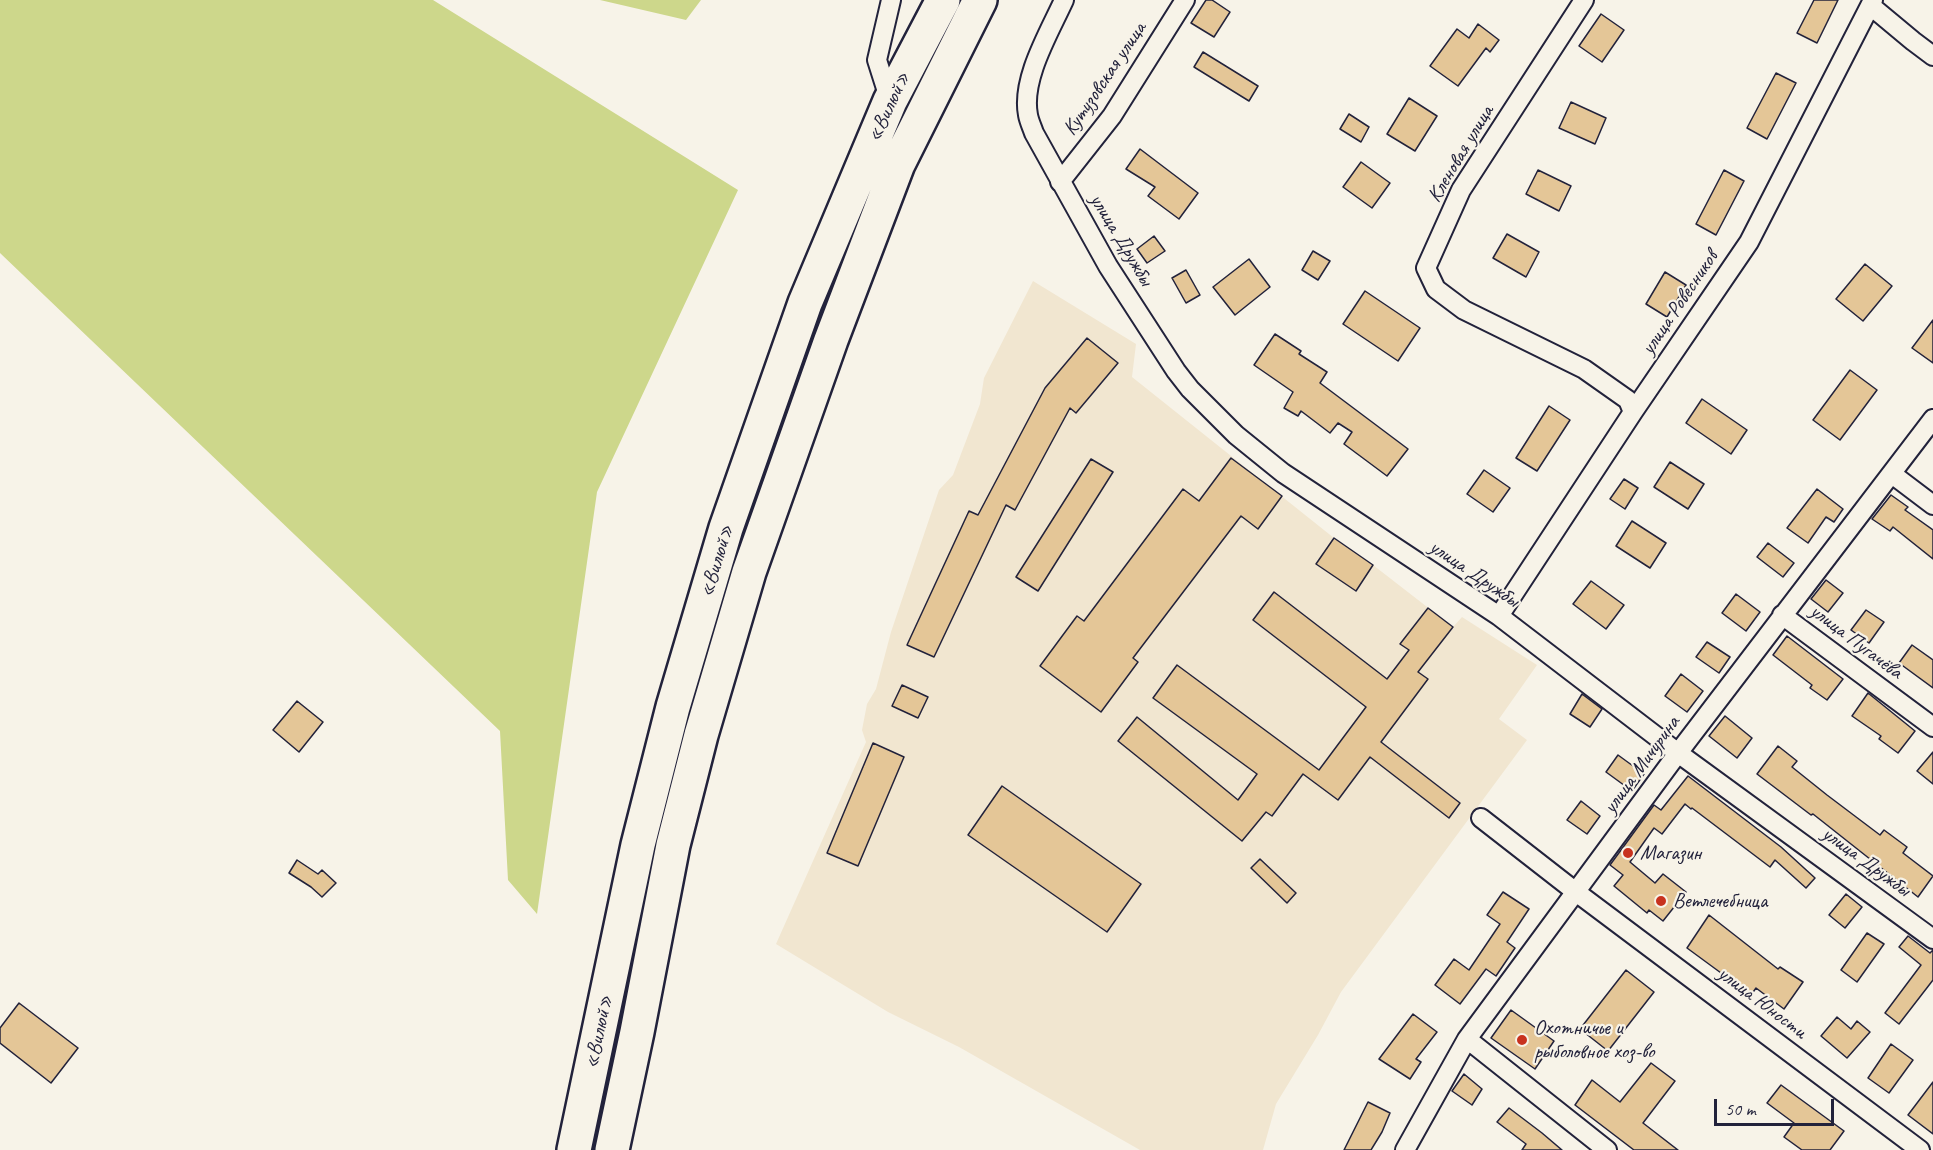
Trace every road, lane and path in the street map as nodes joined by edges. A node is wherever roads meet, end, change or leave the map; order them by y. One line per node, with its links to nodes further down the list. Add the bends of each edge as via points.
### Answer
1 (891, 0): 9 (street, via 877,60)
2 (943, 0): 9 (highway, «Вилюй»)
3 (980, 0): 24 (highway, «Вилюй», via 898,164 748,572 673,845)
4 (1064, 0): 10 (street, улица Дружбы, via 1034,69 1027,102 1034,133)
5 (1185, 0): 10 (street, Кутузовская улица, via 1112,116)
6 (1584, 0): 11 (street, Кленовая улица, via 1461,190 1426,268 1436,290 1464,310 1584,369 1628,400)
7 (1872, 3): 8 (street); 11 (street, улица Ровесников, via 1749,242)
8 (1933, 56)
9 (890, 101): 23 (highway, «Вилюй», via 805,303 726,528 673,707 638,845)
10 (1060, 182): 16 (street, улица Дружбы, via 1108,266 1176,371 1208,409 1283,473)
11 (1633, 412): 16 (street, улица Ровесников)
12 (1933, 419): 13 (street, улица Мичурина)
13 (1892, 474): 14 (street); 15 (street, улица Мичурина)
14 (1933, 506)
15 (1782, 615): 17 (street, улица Пугачёва); 18 (street, улица Мичурина)
16 (1498, 616): 18 (street, улица Дружбы)
17 (1933, 727)
18 (1678, 753): 20 (street, улица Мичурина); 21 (street, улица Дружбы)
19 (1481, 818): 20 (street, улица Юности)
20 (1576, 892): 22 (street, улица Мичурина); 27 (street, улица Юности)
21 (1933, 939)
22 (1467, 1039): 25 (street, улица Мичурина); 26 (street)
23 (574, 1150)
24 (612, 1150)
25 (1405, 1150)
26 (1607, 1150)
27 (1920, 1150)

